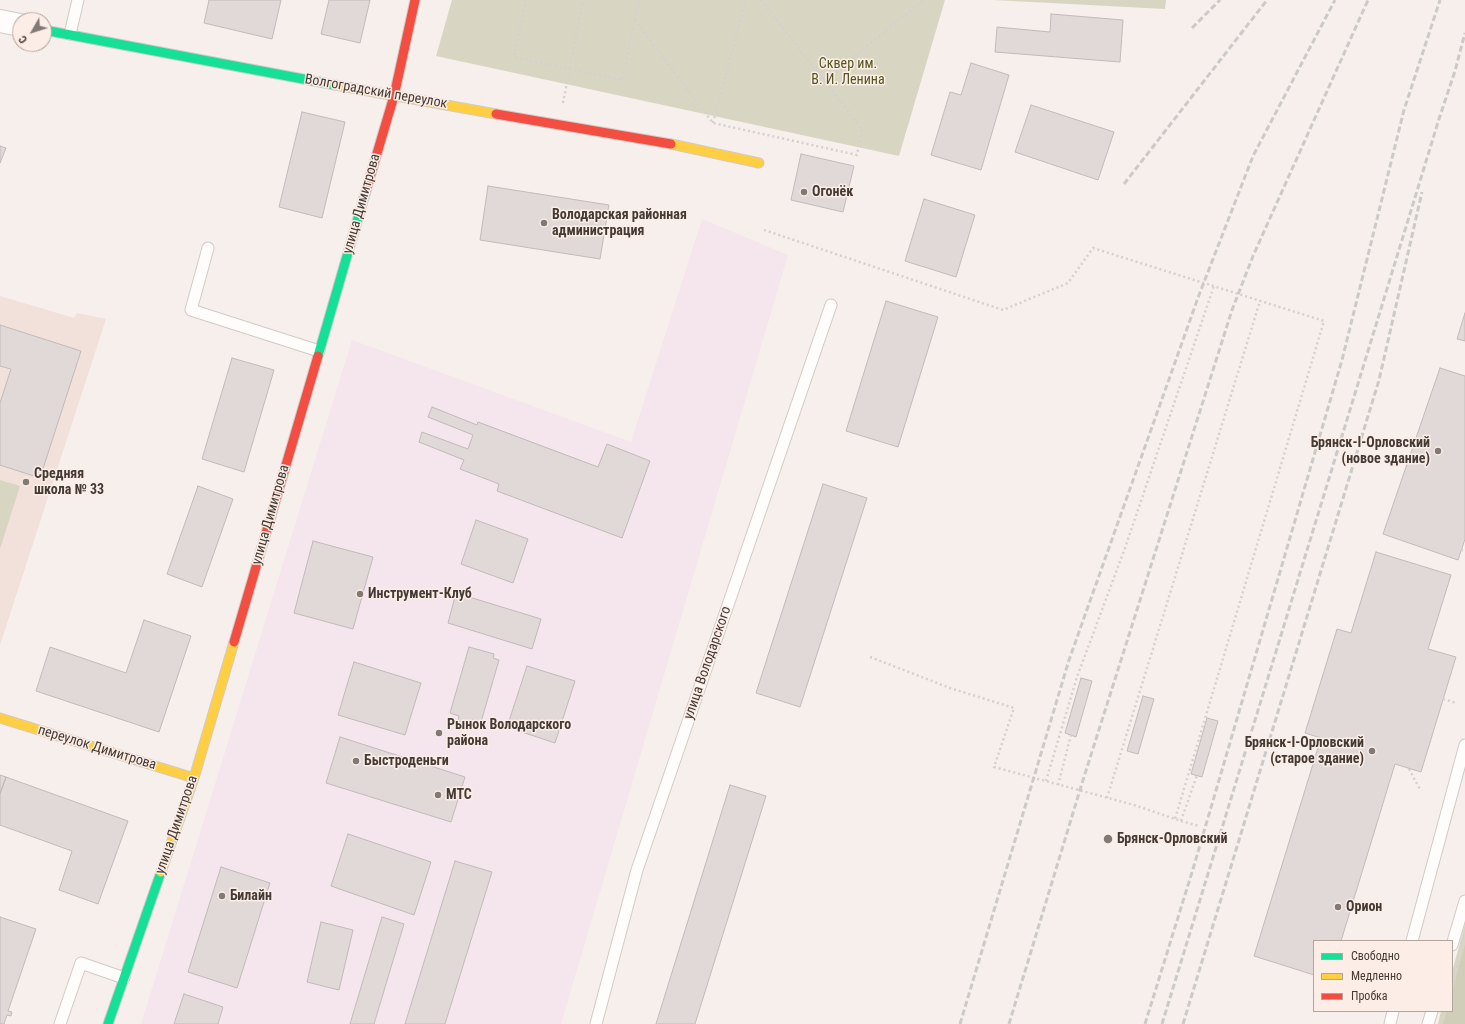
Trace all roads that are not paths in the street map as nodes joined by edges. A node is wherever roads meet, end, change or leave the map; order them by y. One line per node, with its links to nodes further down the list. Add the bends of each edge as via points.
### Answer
1 (78, 0): 6 (lane)
2 (415, 0): 7 (main road, улица Димитрова)
3 (0, 21): 4 (street)
4 (12, 23)
5 (52, 31): 6 (main road, Волгоградский переулок)
6 (70, 34): 7 (main road, Волгоградский переулок)
7 (394, 96): 8 (main road, Волгоградский переулок); 11 (main road, улица Димитрова)
8 (759, 163)
9 (208, 248): 11 (lane, via 191,310)
10 (831, 305): 23 (lane, улица Володарского, via 637,870)
11 (319, 351): 14 (main road, улица Димитрова)
12 (0, 718): 14 (main road, переулок Димитрова)
13 (1465, 745): 16 (lane)
14 (194, 778): 18 (main road, улица Димитрова)
15 (1465, 901): 17 (lane)
16 (1412, 940)
17 (1453, 942)
18 (124, 978): 21 (lane, via 81,964); 22 (main road, улица Димитрова)
19 (1393, 1012): 24 (lane)
20 (1432, 1012): 25 (lane)
21 (60, 1024)
22 (108, 1024)
23 (596, 1024)
24 (1390, 1024)
25 (1428, 1024)

